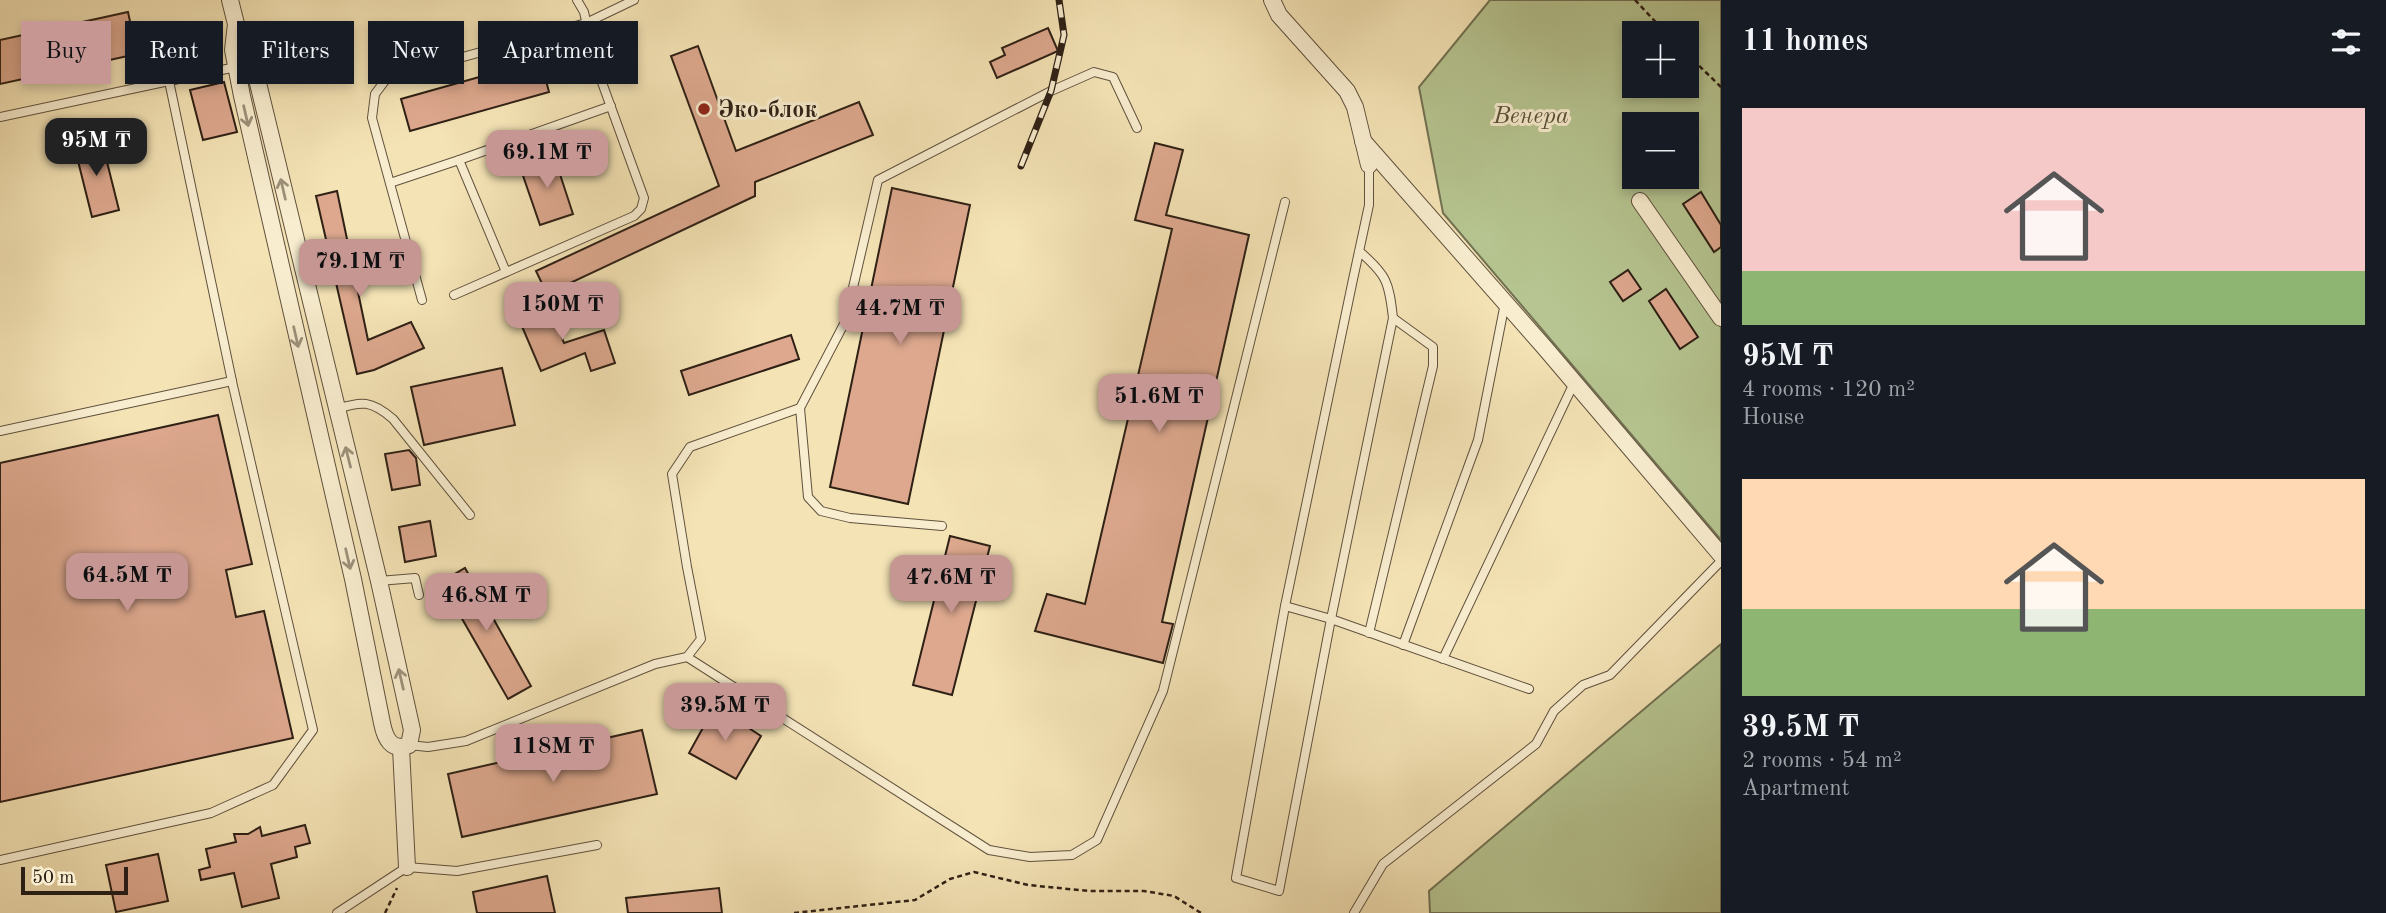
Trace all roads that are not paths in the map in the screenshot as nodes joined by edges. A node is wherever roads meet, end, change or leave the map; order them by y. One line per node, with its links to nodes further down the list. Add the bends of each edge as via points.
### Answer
1 (230, 0): 8 (street)
2 (577, 0): 5 (lane)
3 (634, 0): 6 (lane)
4 (1272, 0): 17 (street, via 1279,15 1347,91)
5 (585, 21)
6 (590, 21)
7 (478, 53): 20 (lane, via 387,78 375,94 372,118)
8 (237, 55)
9 (155, 84): 15 (lane)
10 (170, 84): 30 (lane)
11 (245, 84): 48 (street, one-way to 48, via 244,110 382,723 393,747)
12 (250, 84): 33 (street, one-way to 12)
13 (603, 84): 14 (lane)
14 (611, 106): 18 (lane); 24 (lane, via 644,198 641,209)
15 (0, 117)
16 (1136, 128): 32 (lane, via 1113,77 1094,72 878,180 845,323)
17 (1363, 141): 19 (street); 27 (street)
18 (459, 160): 20 (lane); 24 (lane)
19 (1369, 165): 23 (lane, via 1369,205)
20 (390, 183): 26 (lane)
21 (1640, 201): 28 (street)
22 (1285, 202): 45 (lane, via 1163,691 1097,839 1072,855 1030,857 989,850)
23 (1359, 251): 29 (lane, via 1380,270 1390,290); 41 (lane)
24 (506, 272): 25 (lane)
25 (454, 295)
26 (422, 300)
27 (1505, 303): 31 (street); 44 (lane, via 1478,440)
28 (1721, 317)
29 (1393, 318): 42 (lane); 43 (lane, via 1433,347 1433,366)
30 (232, 381): 34 (lane); 50 (lane, via 313,730 273,785 211,813)
31 (1574, 383): 37 (street); 46 (lane)
32 (800, 408): 36 (lane, via 808,498 821,511); 45 (lane, via 690,447 672,474 701,639)
33 (336, 409): 35 (lane, via 358,402 378,406); 39 (street, one-way to 33)
34 (0, 431)
35 (470, 515)
36 (942, 526)
37 (1721, 555)
38 (1721, 561): 53 (lane, via 1610,675 1583,685 1554,710 1536,744 1383,864)
39 (379, 582): 40 (lane, via 415,578); 48 (street, one-way to 39, via 412,730)
40 (419, 594)
41 (1285, 606): 42 (lane); 42 (lane, via 1236,878 1279,891)
42 (1331, 619): 43 (lane)
43 (1369, 633): 44 (lane)
44 (1403, 645): 46 (lane)
45 (687, 657): 48 (lane, via 655,664 466,741)
46 (1443, 659): 47 (lane)
47 (1529, 690)
48 (405, 747): 51 (street)
49 (597, 845): 51 (lane, via 457,871)
50 (0, 860)
51 (407, 867): 52 (lane)
52 (337, 913)
53 (1354, 913)

